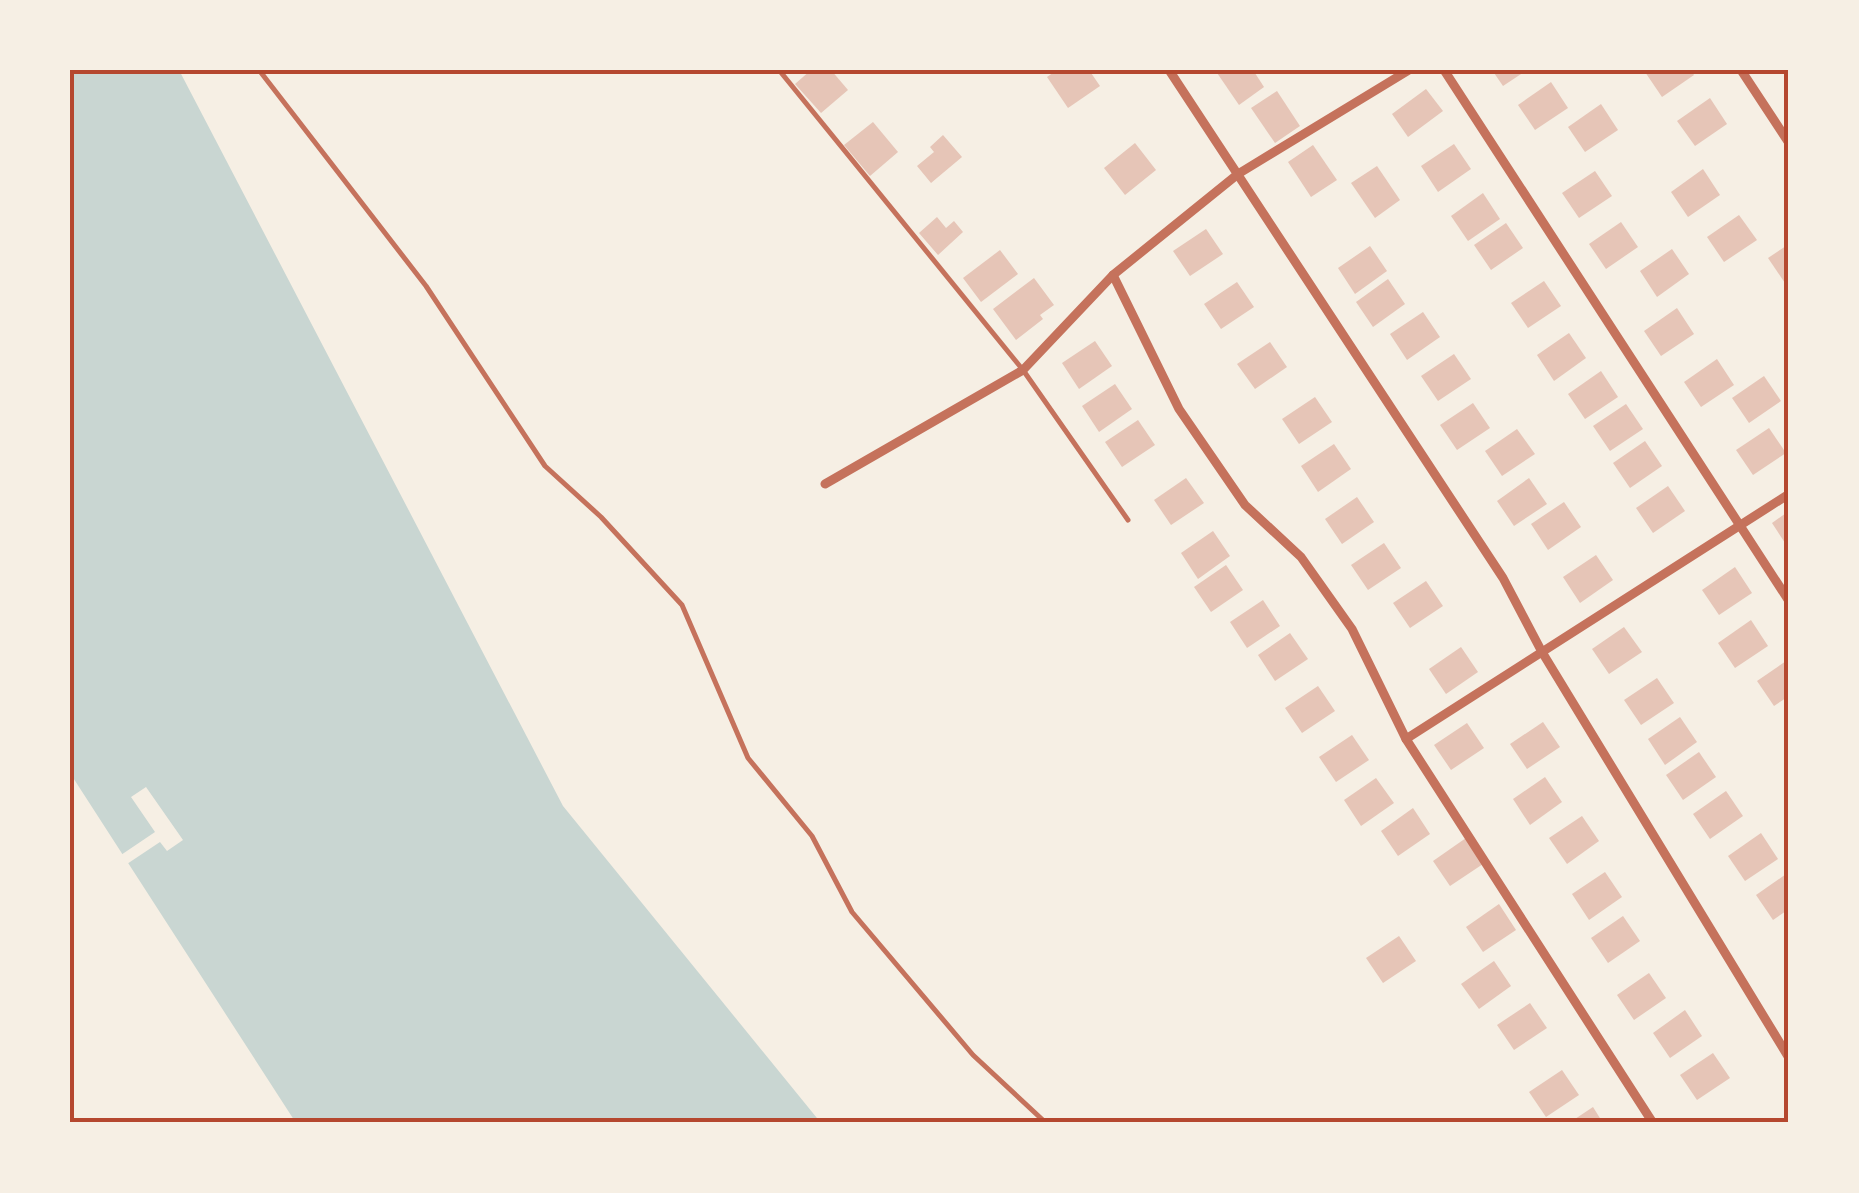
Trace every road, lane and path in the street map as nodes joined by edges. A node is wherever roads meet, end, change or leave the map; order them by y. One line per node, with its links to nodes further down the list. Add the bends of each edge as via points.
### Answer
1 (259, 70): 19 (lane, via 426,286 544,466 682,605 748,758 812,836 852,912 973,1055)
2 (779, 70): 10 (lane)
3 (1170, 70): 8 (street)
4 (1409, 70): 8 (street)
5 (1444, 70): 14 (street)
6 (1741, 70): 7 (street)
7 (1789, 143)
8 (1238, 174): 9 (street); 16 (street, via 1503,578)
9 (1113, 275): 10 (street); 17 (street, via 1179,409 1245,505 1301,557 1352,629)
10 (1023, 370): 11 (street); 13 (lane)
11 (825, 484)
12 (1789, 494): 14 (street)
13 (1128, 520)
14 (1741, 527): 15 (street); 16 (street)
15 (1789, 601)
16 (1542, 652): 17 (street); 18 (street)
17 (1406, 738): 20 (street)
18 (1789, 1058)
19 (1046, 1123)
20 (1652, 1123)

